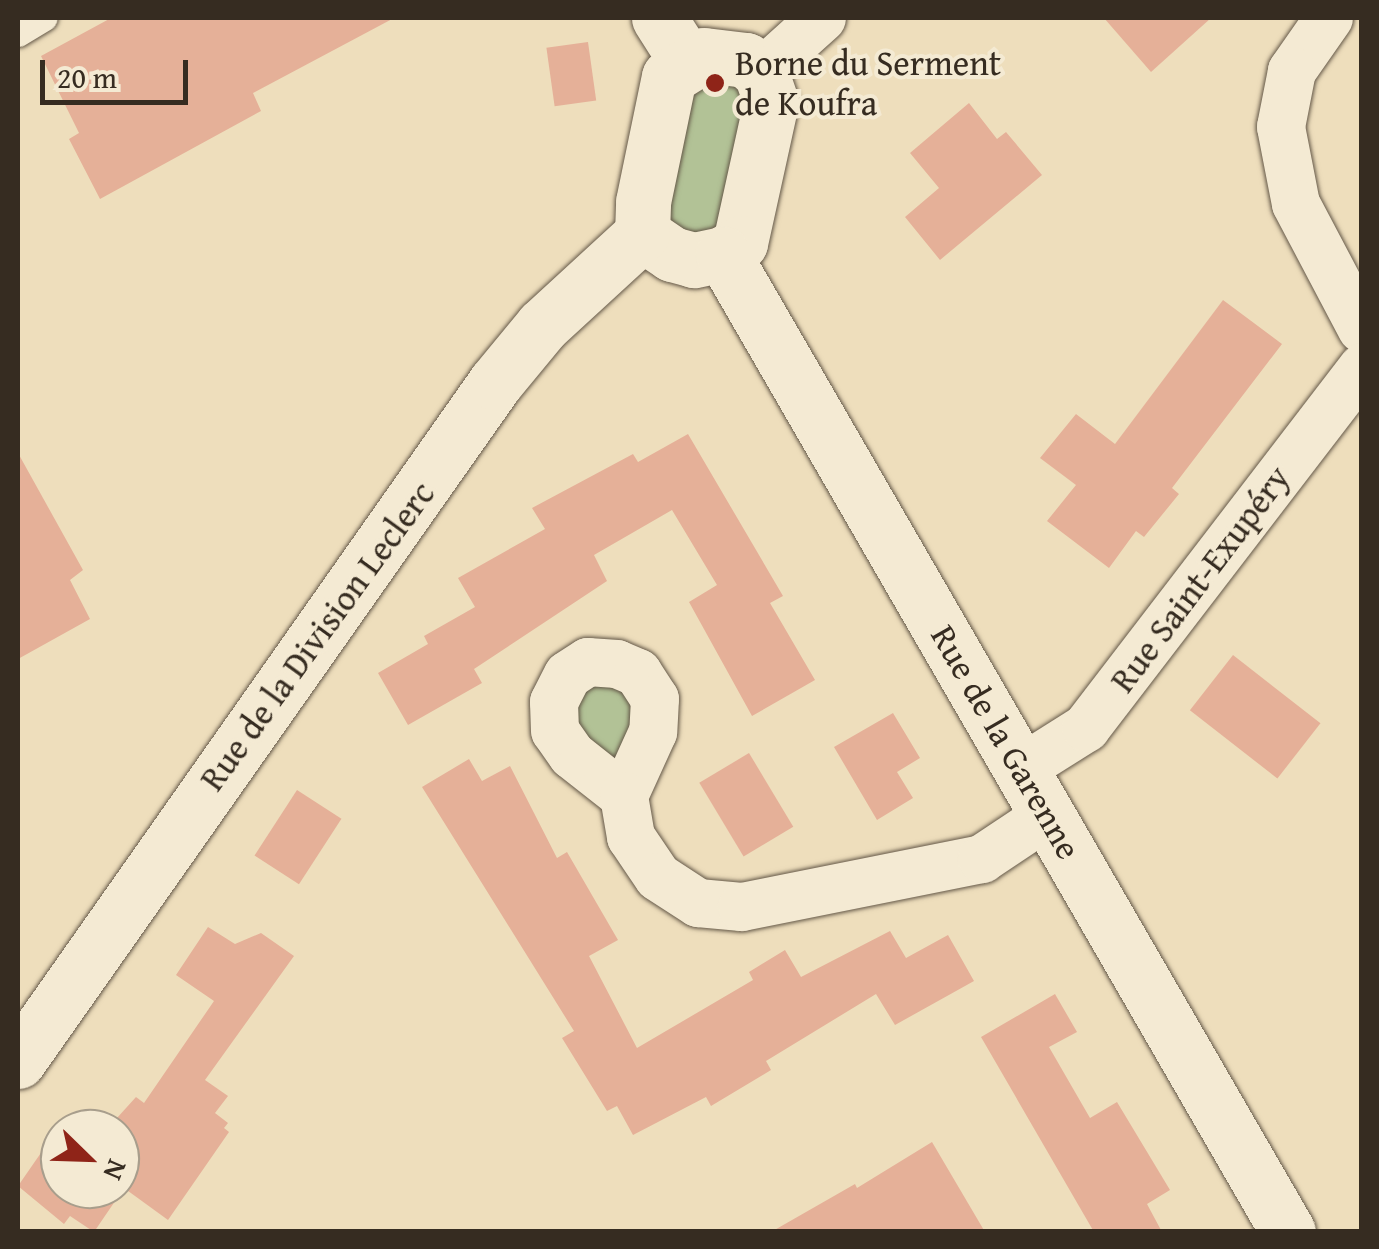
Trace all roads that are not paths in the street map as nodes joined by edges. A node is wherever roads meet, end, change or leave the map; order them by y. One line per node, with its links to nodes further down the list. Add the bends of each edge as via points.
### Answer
1 (46, 18): 4 (lane)
2 (822, 18): 6 (street)
3 (1329, 18): 9 (street, via 1292,71 1281,127 1296,204)
4 (18, 34)
5 (673, 40): 6 (street, via 704,55 746,60); 7 (street, via 642,202)
6 (761, 73): 8 (street, via 771,102 740,243)
7 (642, 234): 8 (street, via 694,260); 14 (street, Rue de la Division Leclerc, via 542,326 495,383)
8 (724, 254): 11 (street, Rue de la Garenne)
9 (1362, 329)
10 (1362, 368): 11 (street, Rue Saint-Exupéry, via 1086,728)
11 (1021, 768): 13 (street, Rue de la Garenne)
12 (624, 796): 13 (street, via 632,838 658,877 698,903 742,907 982,858)
13 (1048, 815): 15 (street, Rue de la Garenne)
14 (18, 1061)
15 (1288, 1232)

